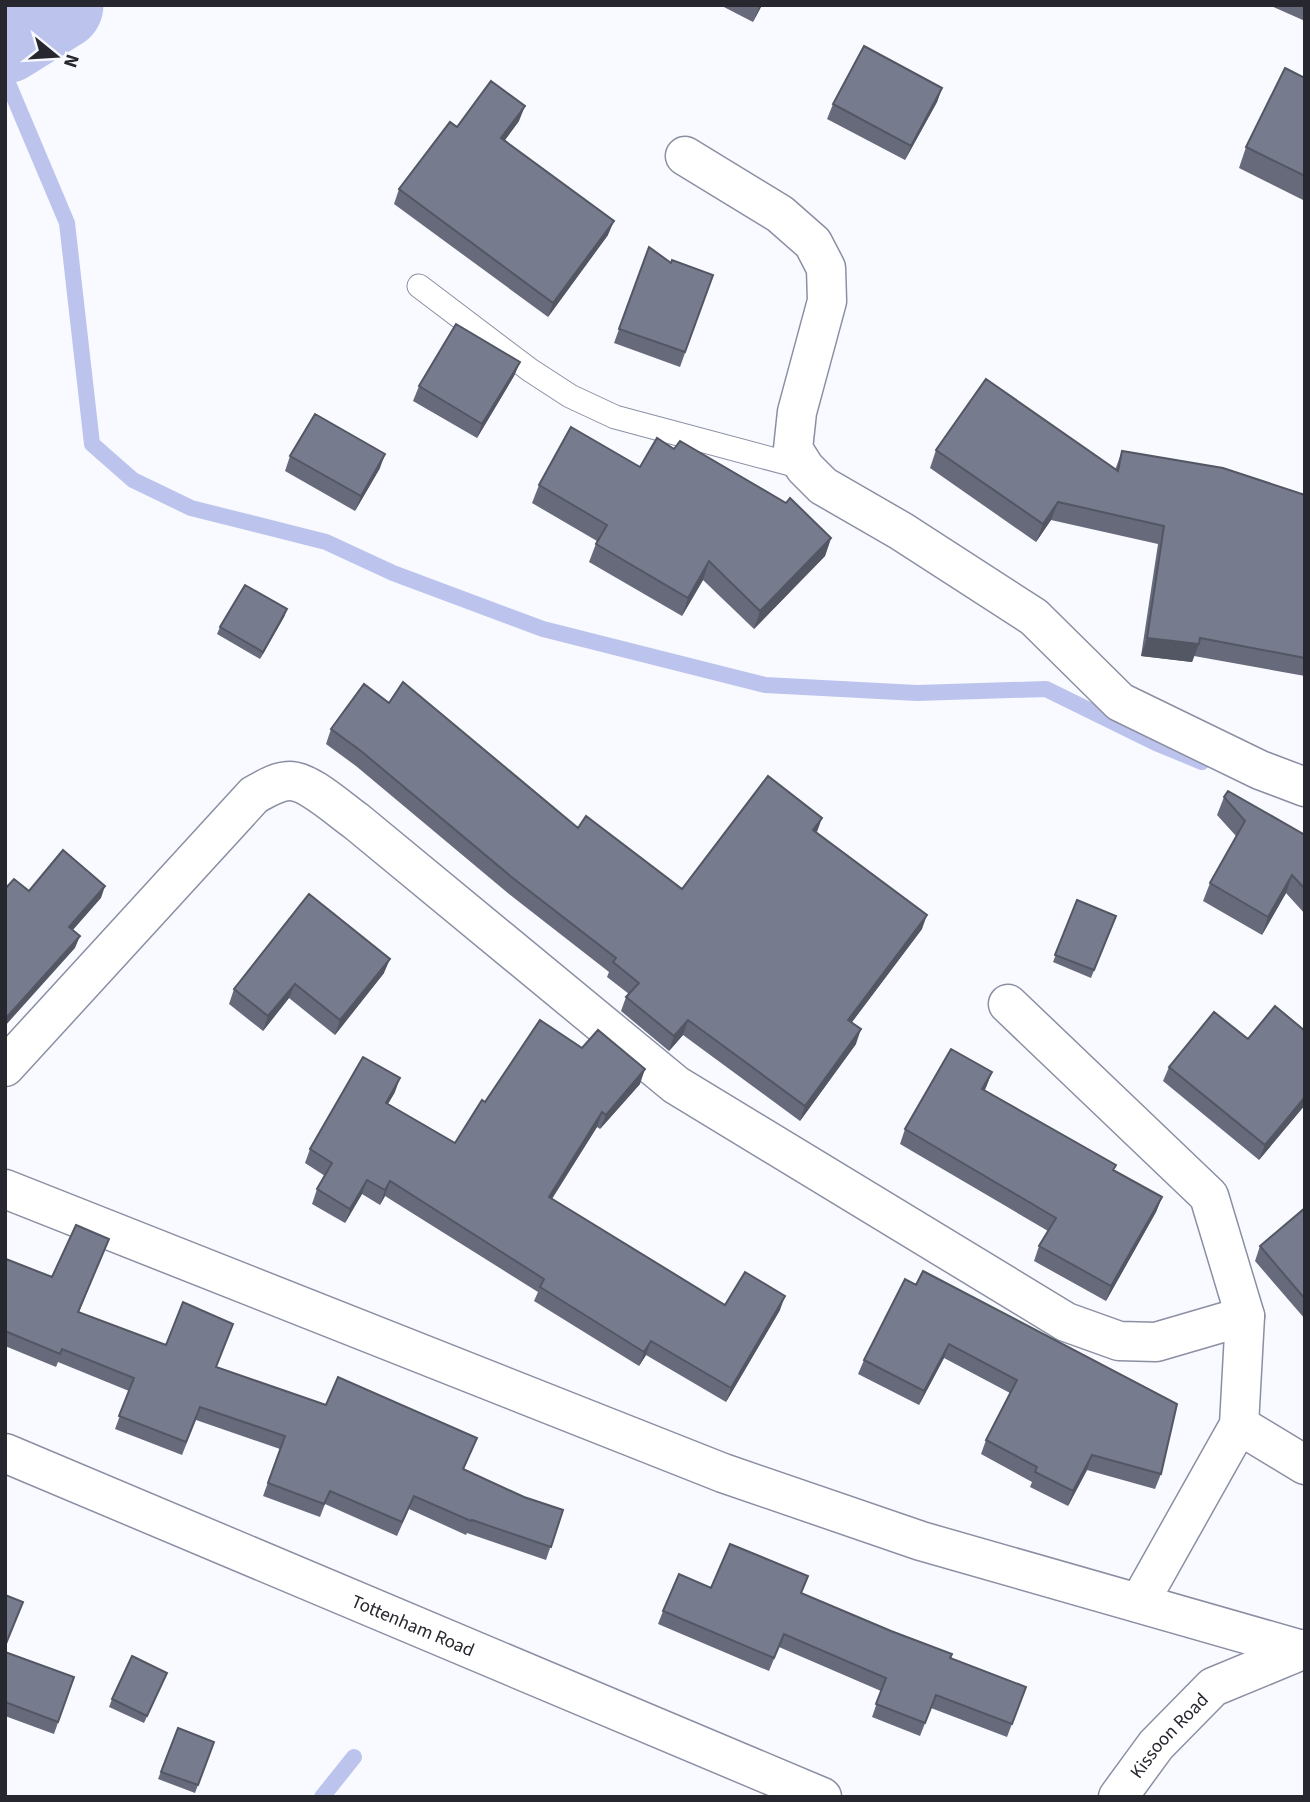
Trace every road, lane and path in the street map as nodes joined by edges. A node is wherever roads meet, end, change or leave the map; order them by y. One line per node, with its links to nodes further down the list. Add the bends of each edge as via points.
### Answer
1 (685, 156): 3 (street, via 780,214 813,243 826,268 827,301 793,449)
2 (419, 286): 3 (lane, via 570,396 615,417)
3 (804, 468): 4 (street, via 822,486 1034,617 1120,702)
4 (1305, 787)
5 (1008, 1004): 8 (street, via 1209,1196)
6 (5, 1067): 8 (street, via 254,794 292,780 311,788 356,821 676,1085 1066,1322 1119,1341 1156,1342)
7 (5, 1189): 12 (street, via 723,1473 921,1541)
8 (1245, 1316): 9 (street)
9 (1239, 1425): 11 (street); 12 (street)
10 (5, 1453): 14 (street, Tottenham Road)
11 (1305, 1465)
12 (1139, 1603): 13 (street)
13 (1303, 1649): 15 (street, Kissoon Road, via 1213,1688 1156,1745)
14 (822, 1797)
15 (1118, 1797)

